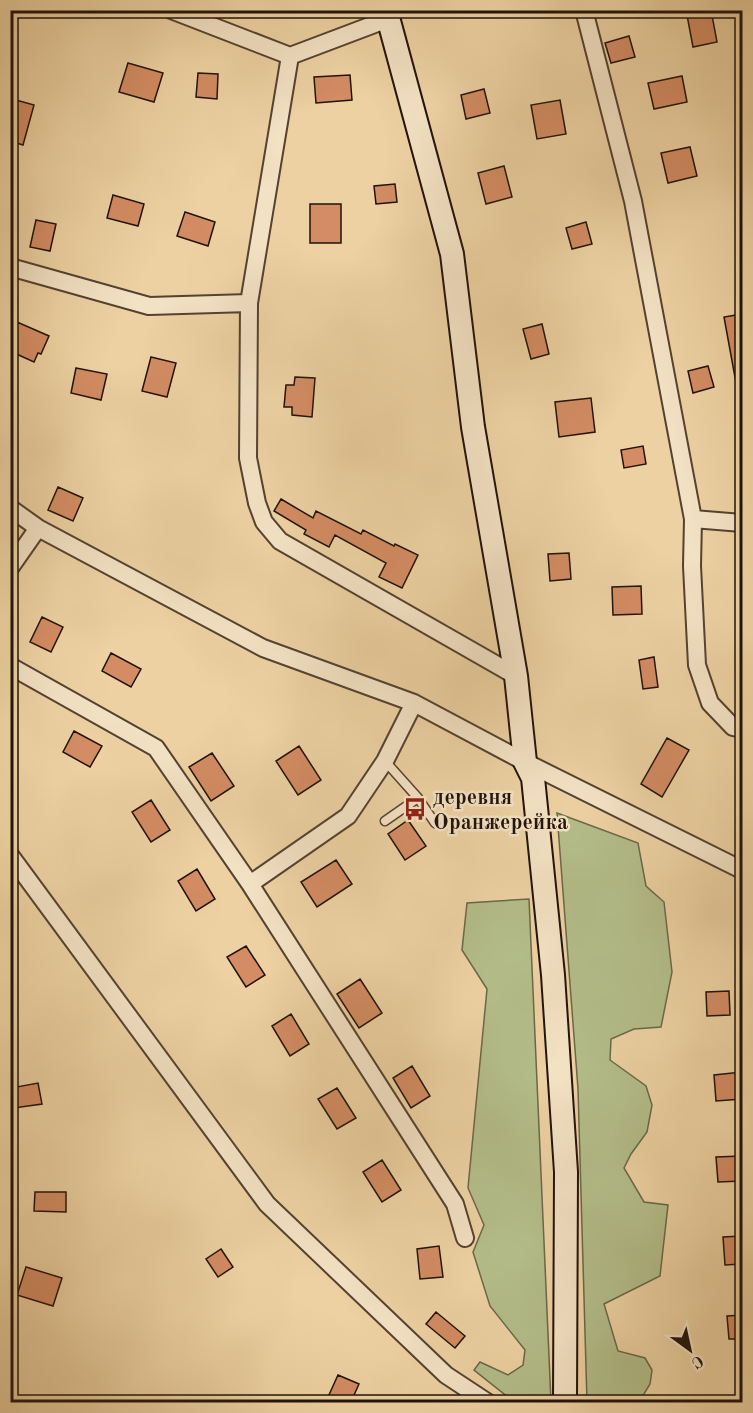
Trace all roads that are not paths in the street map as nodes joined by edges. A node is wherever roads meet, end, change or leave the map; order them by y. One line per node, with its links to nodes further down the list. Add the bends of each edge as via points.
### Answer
1 (171, 10): 4 (street)
2 (584, 10): 8 (street, via 633,201)
3 (387, 15): 4 (street); 13 (street, via 452,254 473,427)
4 (290, 56): 6 (street)
5 (10, 267): 6 (street, via 149,306)
6 (249, 303): 13 (street, via 248,458 264,522 280,541)
7 (10, 508): 10 (street)
8 (693, 519): 9 (street); 15 (street, via 697,665 710,703 733,727)
9 (742, 523)
10 (38, 528): 11 (street); 14 (street, via 263,648)
11 (10, 568)
12 (10, 666): 23 (street, via 156,748)
13 (516, 676): 17 (street)
14 (414, 703): 16 (street); 17 (street)
15 (742, 729)
16 (385, 761): 18 (lane); 23 (street, via 348,816)
17 (525, 762): 22 (street); 26 (street, via 533,778 553,975 566,1172)
18 (418, 798): 19 (lane); 20 (lane)
19 (385, 821)
20 (435, 823)
21 (10, 855): 25 (street, via 267,1204 446,1375)
22 (742, 870)
23 (250, 884): 24 (street, via 455,1204)
24 (465, 1239)
25 (487, 1402)
26 (565, 1402)

